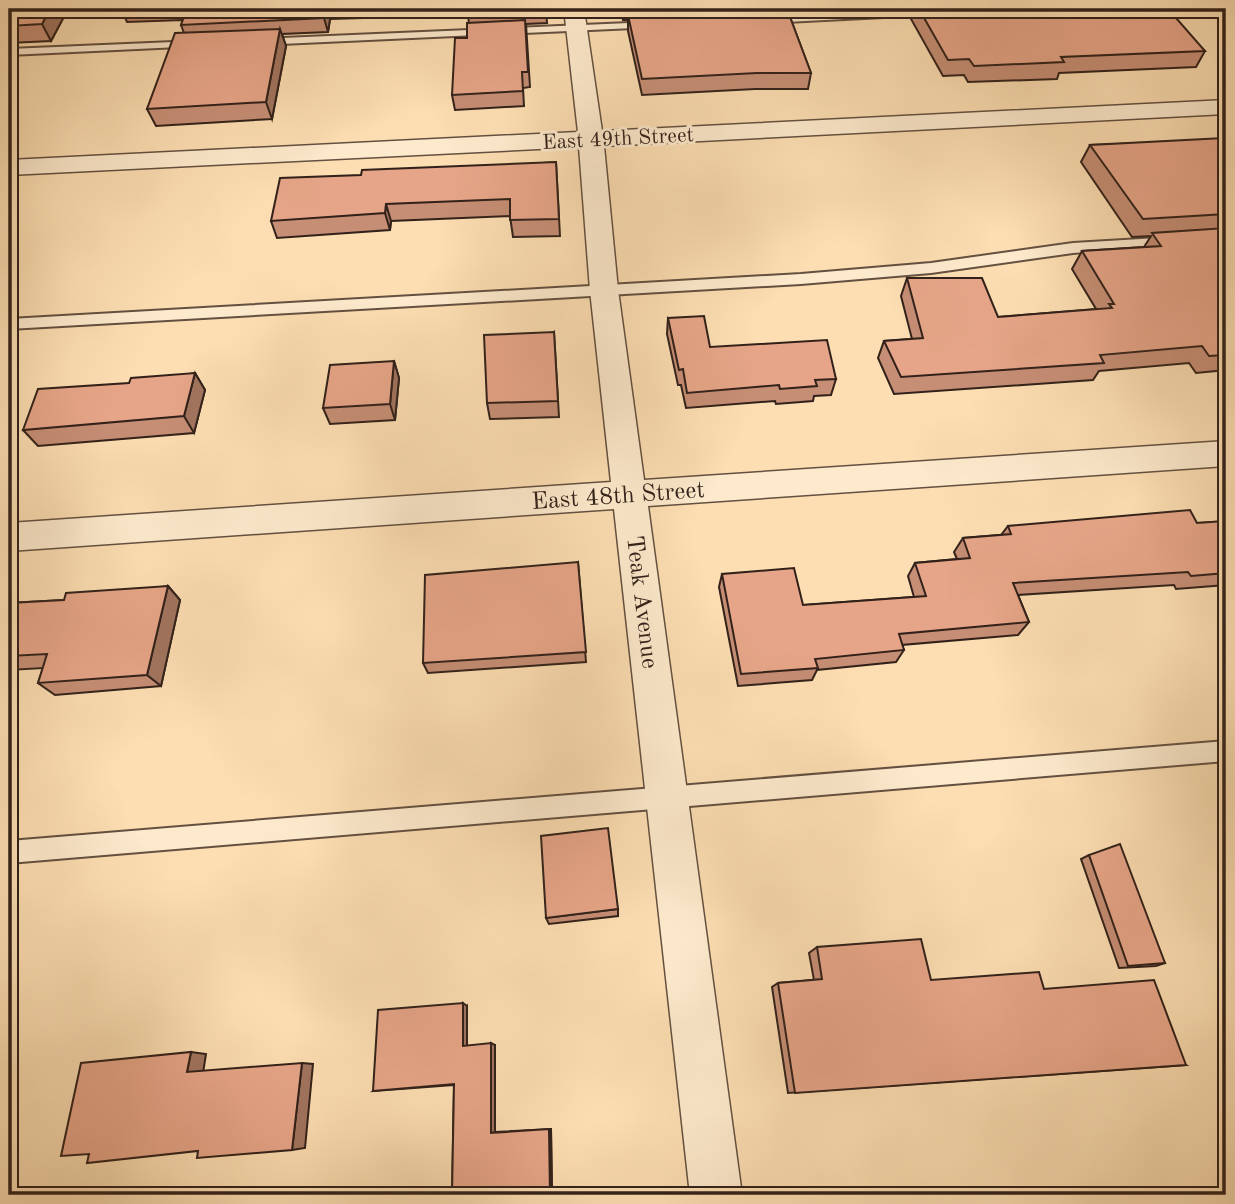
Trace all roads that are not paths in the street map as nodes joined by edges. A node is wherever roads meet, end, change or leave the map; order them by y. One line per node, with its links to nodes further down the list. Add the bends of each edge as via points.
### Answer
1 (954, 11): 3 (lane)
2 (575, 18): 4 (lane); 5 (lane); 9 (street, Teak Avenue)
3 (758, 20)
4 (660, 24)
5 (244, 42)
6 (216, 43): 7 (lane)
7 (9, 52)
8 (1226, 107): 9 (street, East 49th Street)
9 (591, 140): 10 (street, East 49th Street); 12 (street, Teak Avenue)
10 (9, 169)
11 (1226, 238): 12 (lane, via 1073,248 931,268 801,279)
12 (604, 290): 13 (lane); 15 (street, Teak Avenue)
13 (9, 324)
14 (1226, 453): 15 (street, East 48th Street)
15 (629, 494): 16 (street, East 48th Street); 18 (street, Teak Avenue)
16 (9, 537)
17 (1226, 751): 18 (lane)
18 (667, 796): 19 (lane); 20 (street, Teak Avenue)
19 (9, 852)
20 (716, 1195)

